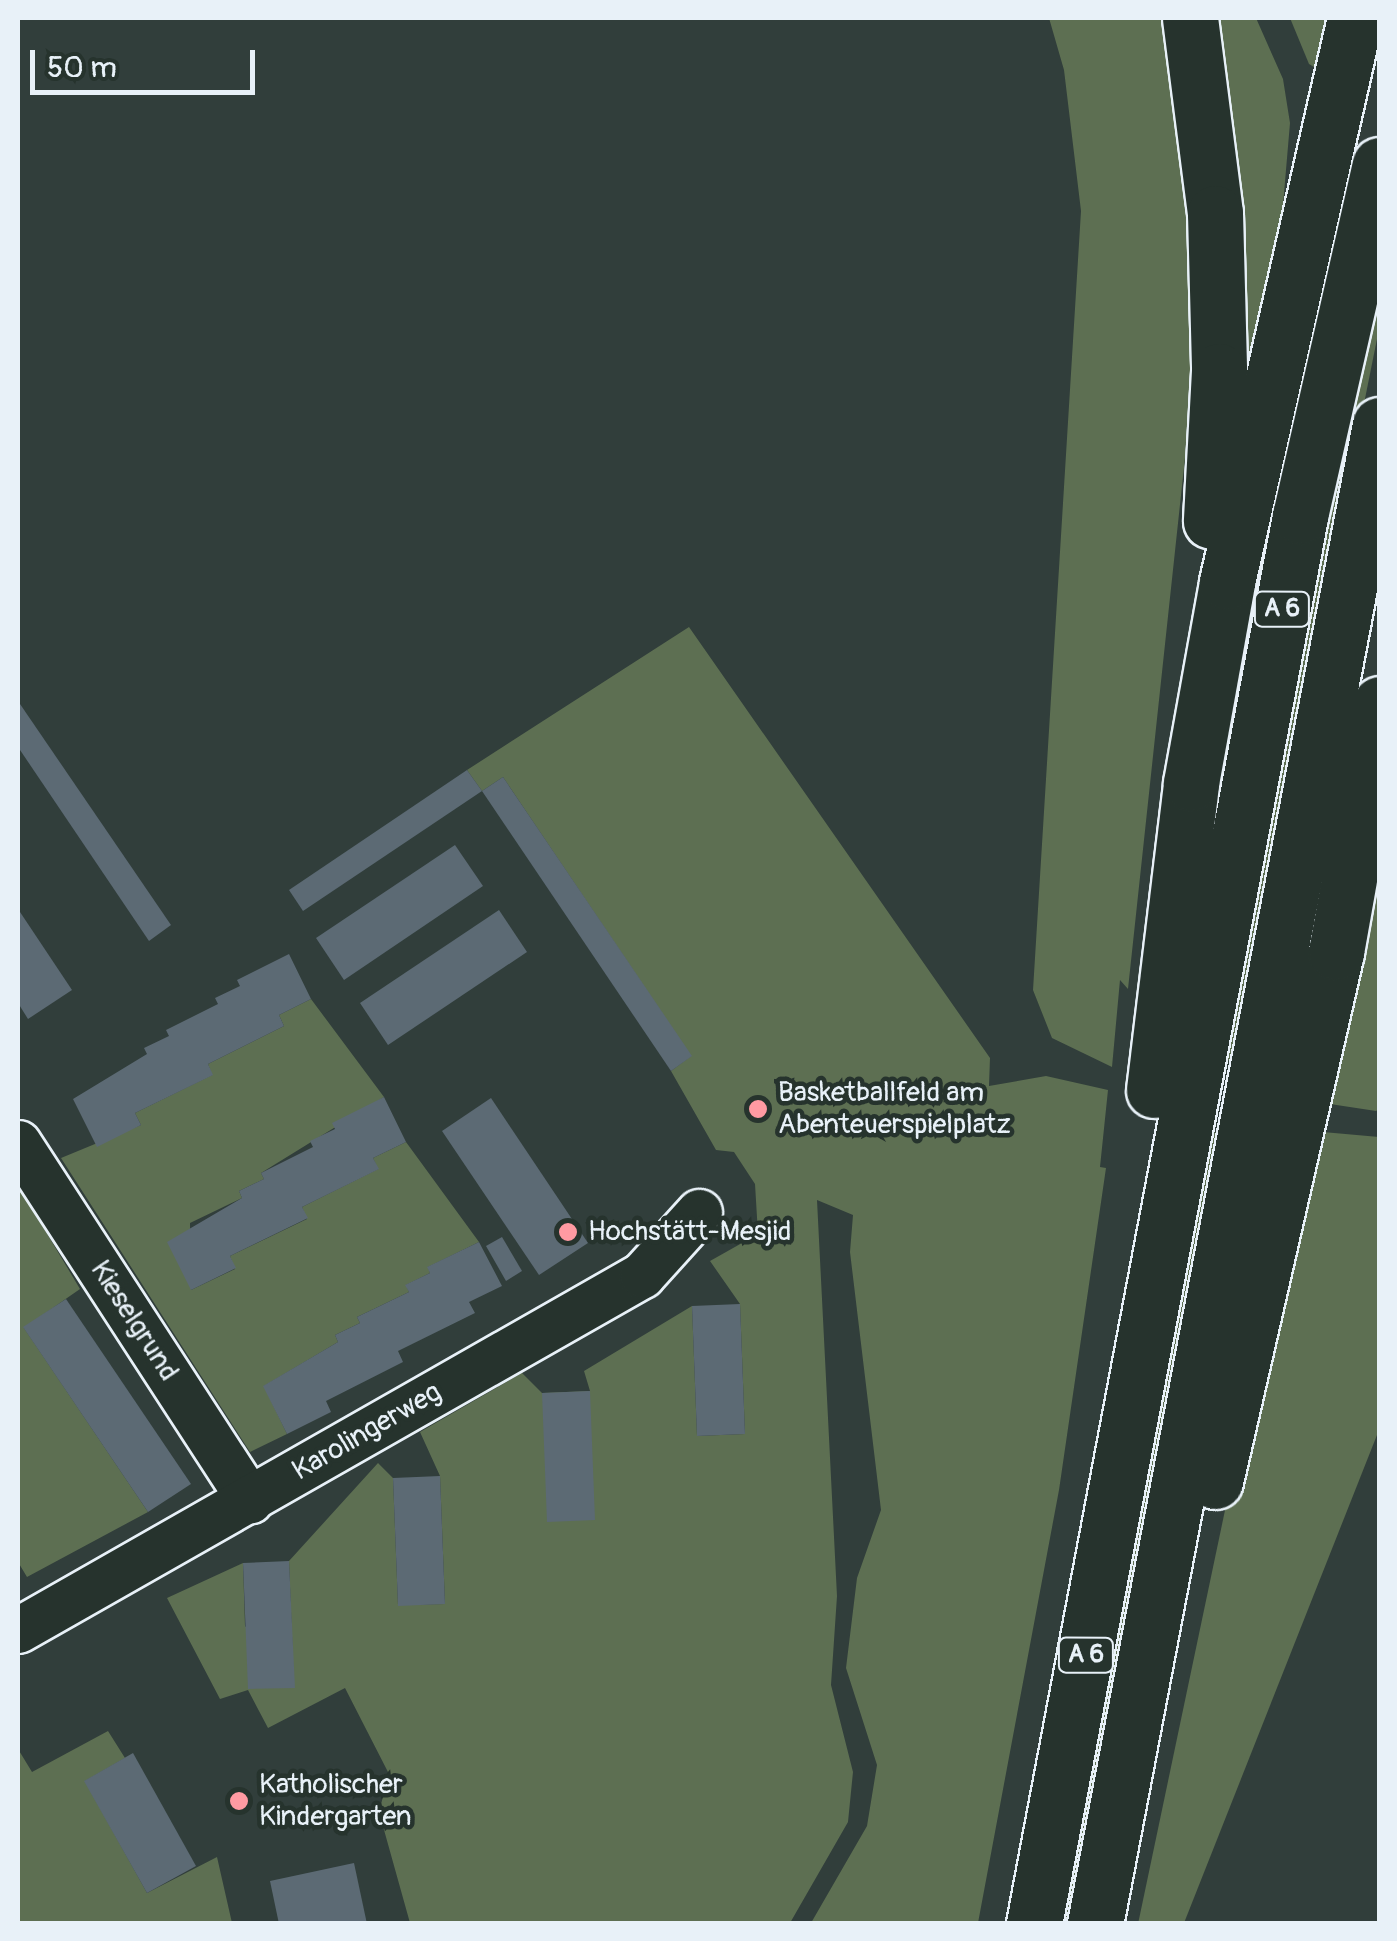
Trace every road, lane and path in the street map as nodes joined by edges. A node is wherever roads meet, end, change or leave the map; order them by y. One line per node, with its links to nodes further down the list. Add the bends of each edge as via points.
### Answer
1 (1190, 18): 6 (highway, via 1215,213 1220,371)
2 (1356, 18): 6 (highway, via 1275,350)
3 (1380, 165): 9 (highway, A 6)
4 (1380, 424): 10 (highway, A 6, via 1254,1066)
5 (1380, 704): 8 (highway)
6 (1191, 783): 9 (highway)
7 (1380, 817): 8 (highway)
8 (1336, 952): 10 (highway, via 1308,1076)
9 (1177, 1053): 15 (highway, A 6, via 1135,1386)
10 (1266, 1141): 16 (highway, A 6, via 1212,1494 1170,1536)
11 (18, 1143): 13 (street, Kieselgrund)
12 (699, 1212): 13 (street, Karolingerweg, via 642,1275)
13 (250, 1500): 14 (street, Karolingerweg)
14 (18, 1630)
15 (1034, 1924)
16 (1095, 1924)

